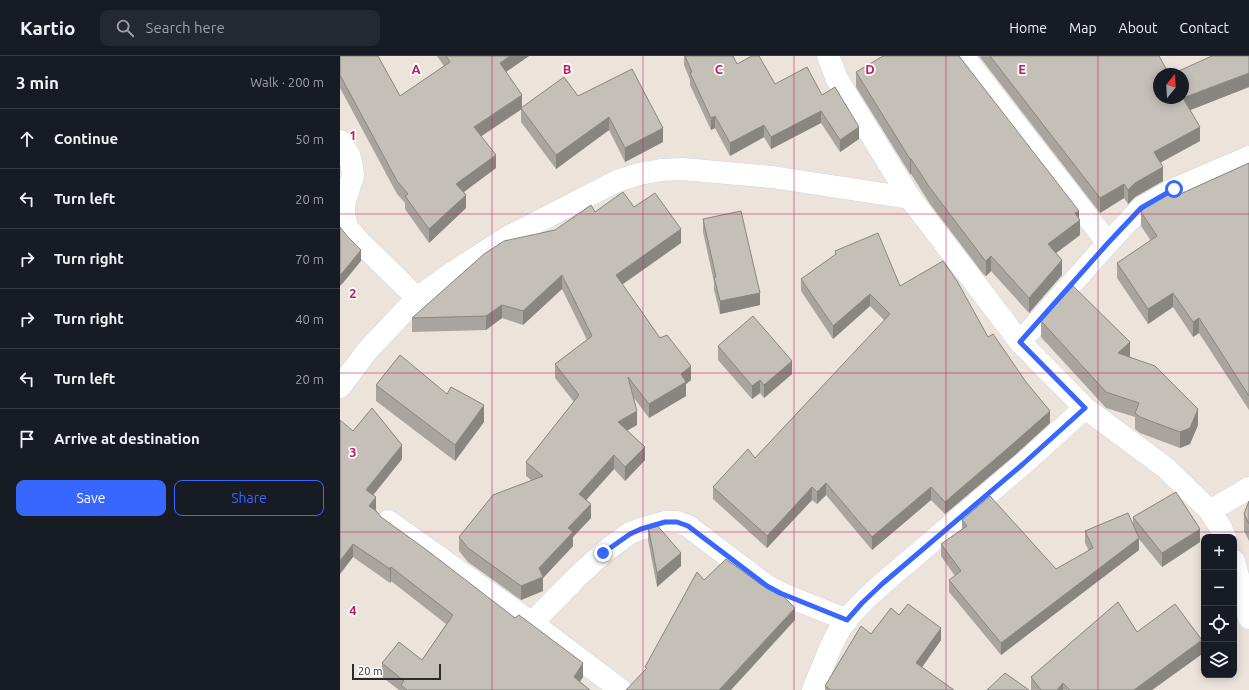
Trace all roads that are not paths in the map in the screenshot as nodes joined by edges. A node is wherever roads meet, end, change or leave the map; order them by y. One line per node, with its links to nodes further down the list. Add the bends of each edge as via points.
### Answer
1 (828, 56): 5 (street, via 837,79)
2 (963, 56): 6 (street)
3 (340, 141): 7 (street, via 348,155 353,176 344,204 346,227)
4 (1249, 157): 6 (street, via 1174,189 1141,208)
5 (910, 198): 7 (street, via 772,177 682,169 639,174 617,181 508,237); 8 (street)
6 (1108, 243): 8 (street)
7 (417, 298): 9 (street, via 367,351)
8 (1020, 342): 10 (street)
9 (340, 388)
10 (1085, 408): 12 (street, via 1166,468); 17 (street, via 882,584)
11 (1249, 488): 12 (street)
12 (1210, 511): 14 (street)
13 (388, 521): 18 (street)
14 (1224, 534)
15 (1236, 570): 16 (street)
16 (1249, 618)
17 (847, 620): 18 (street, via 780,593 688,526 677,522 665,522 630,534 603,553); 20 (street, via 835,638)
18 (532, 624): 19 (street)
19 (621, 690)
20 (813, 690)

